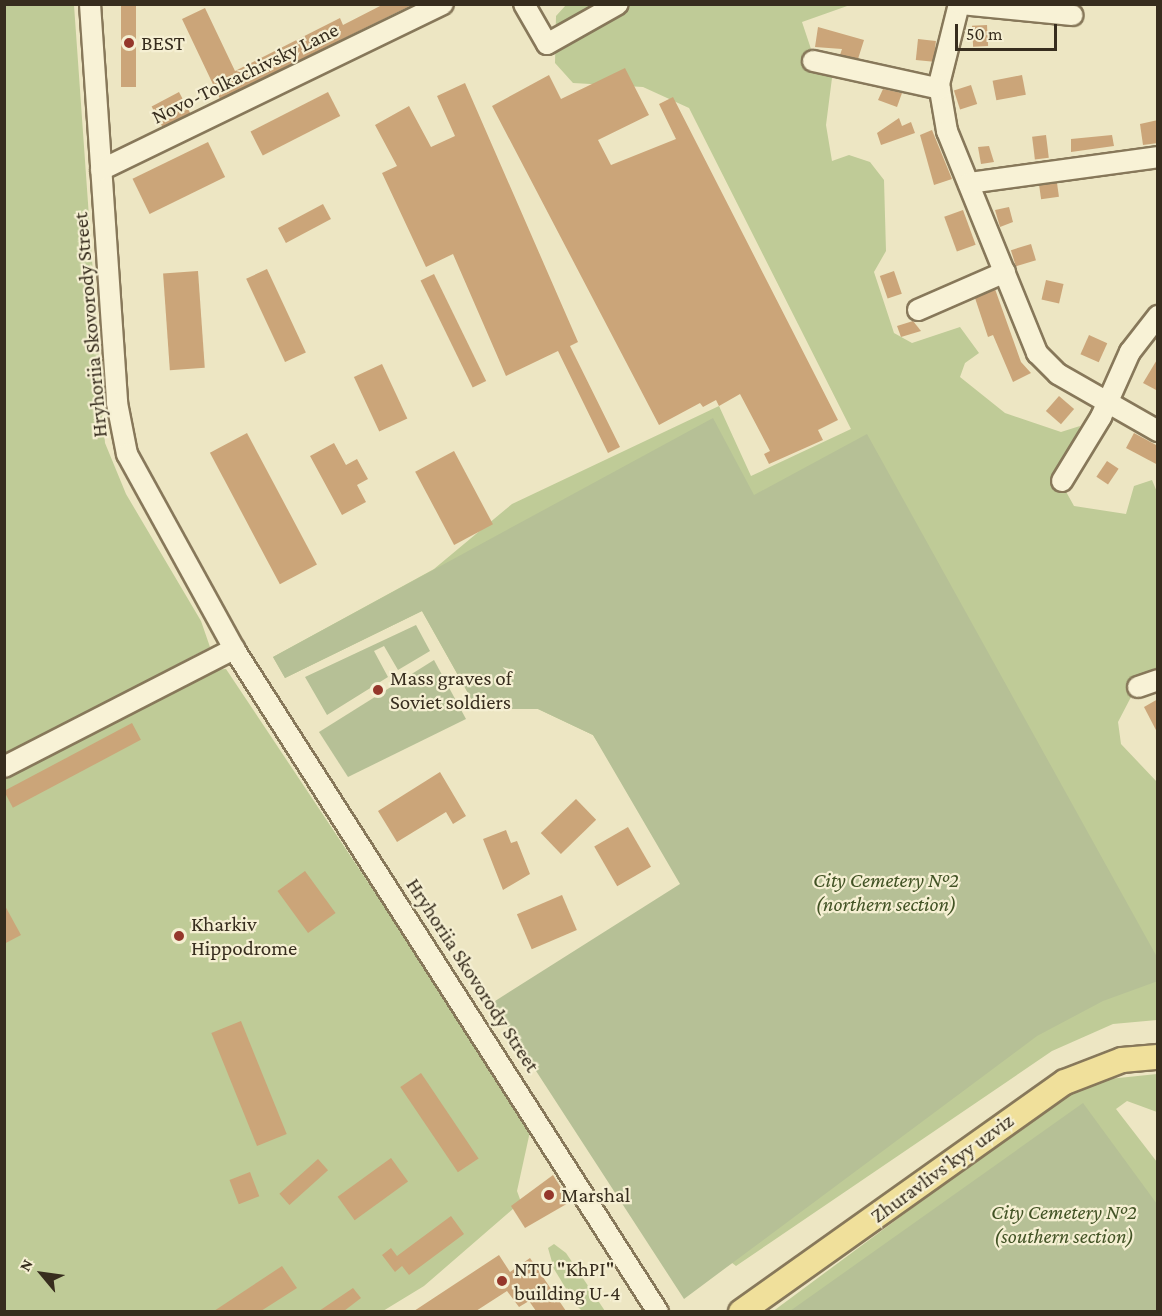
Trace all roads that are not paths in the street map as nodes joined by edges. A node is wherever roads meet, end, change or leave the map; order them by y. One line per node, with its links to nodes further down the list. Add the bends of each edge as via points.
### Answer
1 (90, 4): 10 (street, Hryhoriia Skovorody Street)
2 (443, 4): 10 (street, Novo-Tolkachivsky Lane)
3 (524, 4): 4 (street, via 547,44)
4 (618, 4)
5 (960, 4): 6 (street); 8 (street)
6 (1072, 15)
7 (813, 61): 8 (street)
8 (940, 89): 11 (street, via 947,131)
9 (1158, 157): 11 (street)
10 (101, 170): 18 (street, Hryhoriia Skovorody Street, via 117,404 127,454)
11 (969, 183): 12 (street)
12 (1005, 272): 13 (street); 15 (street, via 1046,365)
13 (918, 310)
14 (1158, 316): 15 (street, via 1130,352)
15 (1108, 401): 16 (street); 17 (street)
16 (1158, 431)
17 (1062, 480)
18 (234, 649): 21 (street); 23 (street, Hryhoriia Skovorody Street)
19 (1158, 680): 20 (street)
20 (1138, 687)
21 (4, 767)
22 (1158, 1057): 24 (main road, Zhuravlivs'kyy uzviz, via 1122,1060 1065,1082)
23 (658, 1311)
24 (741, 1311)

